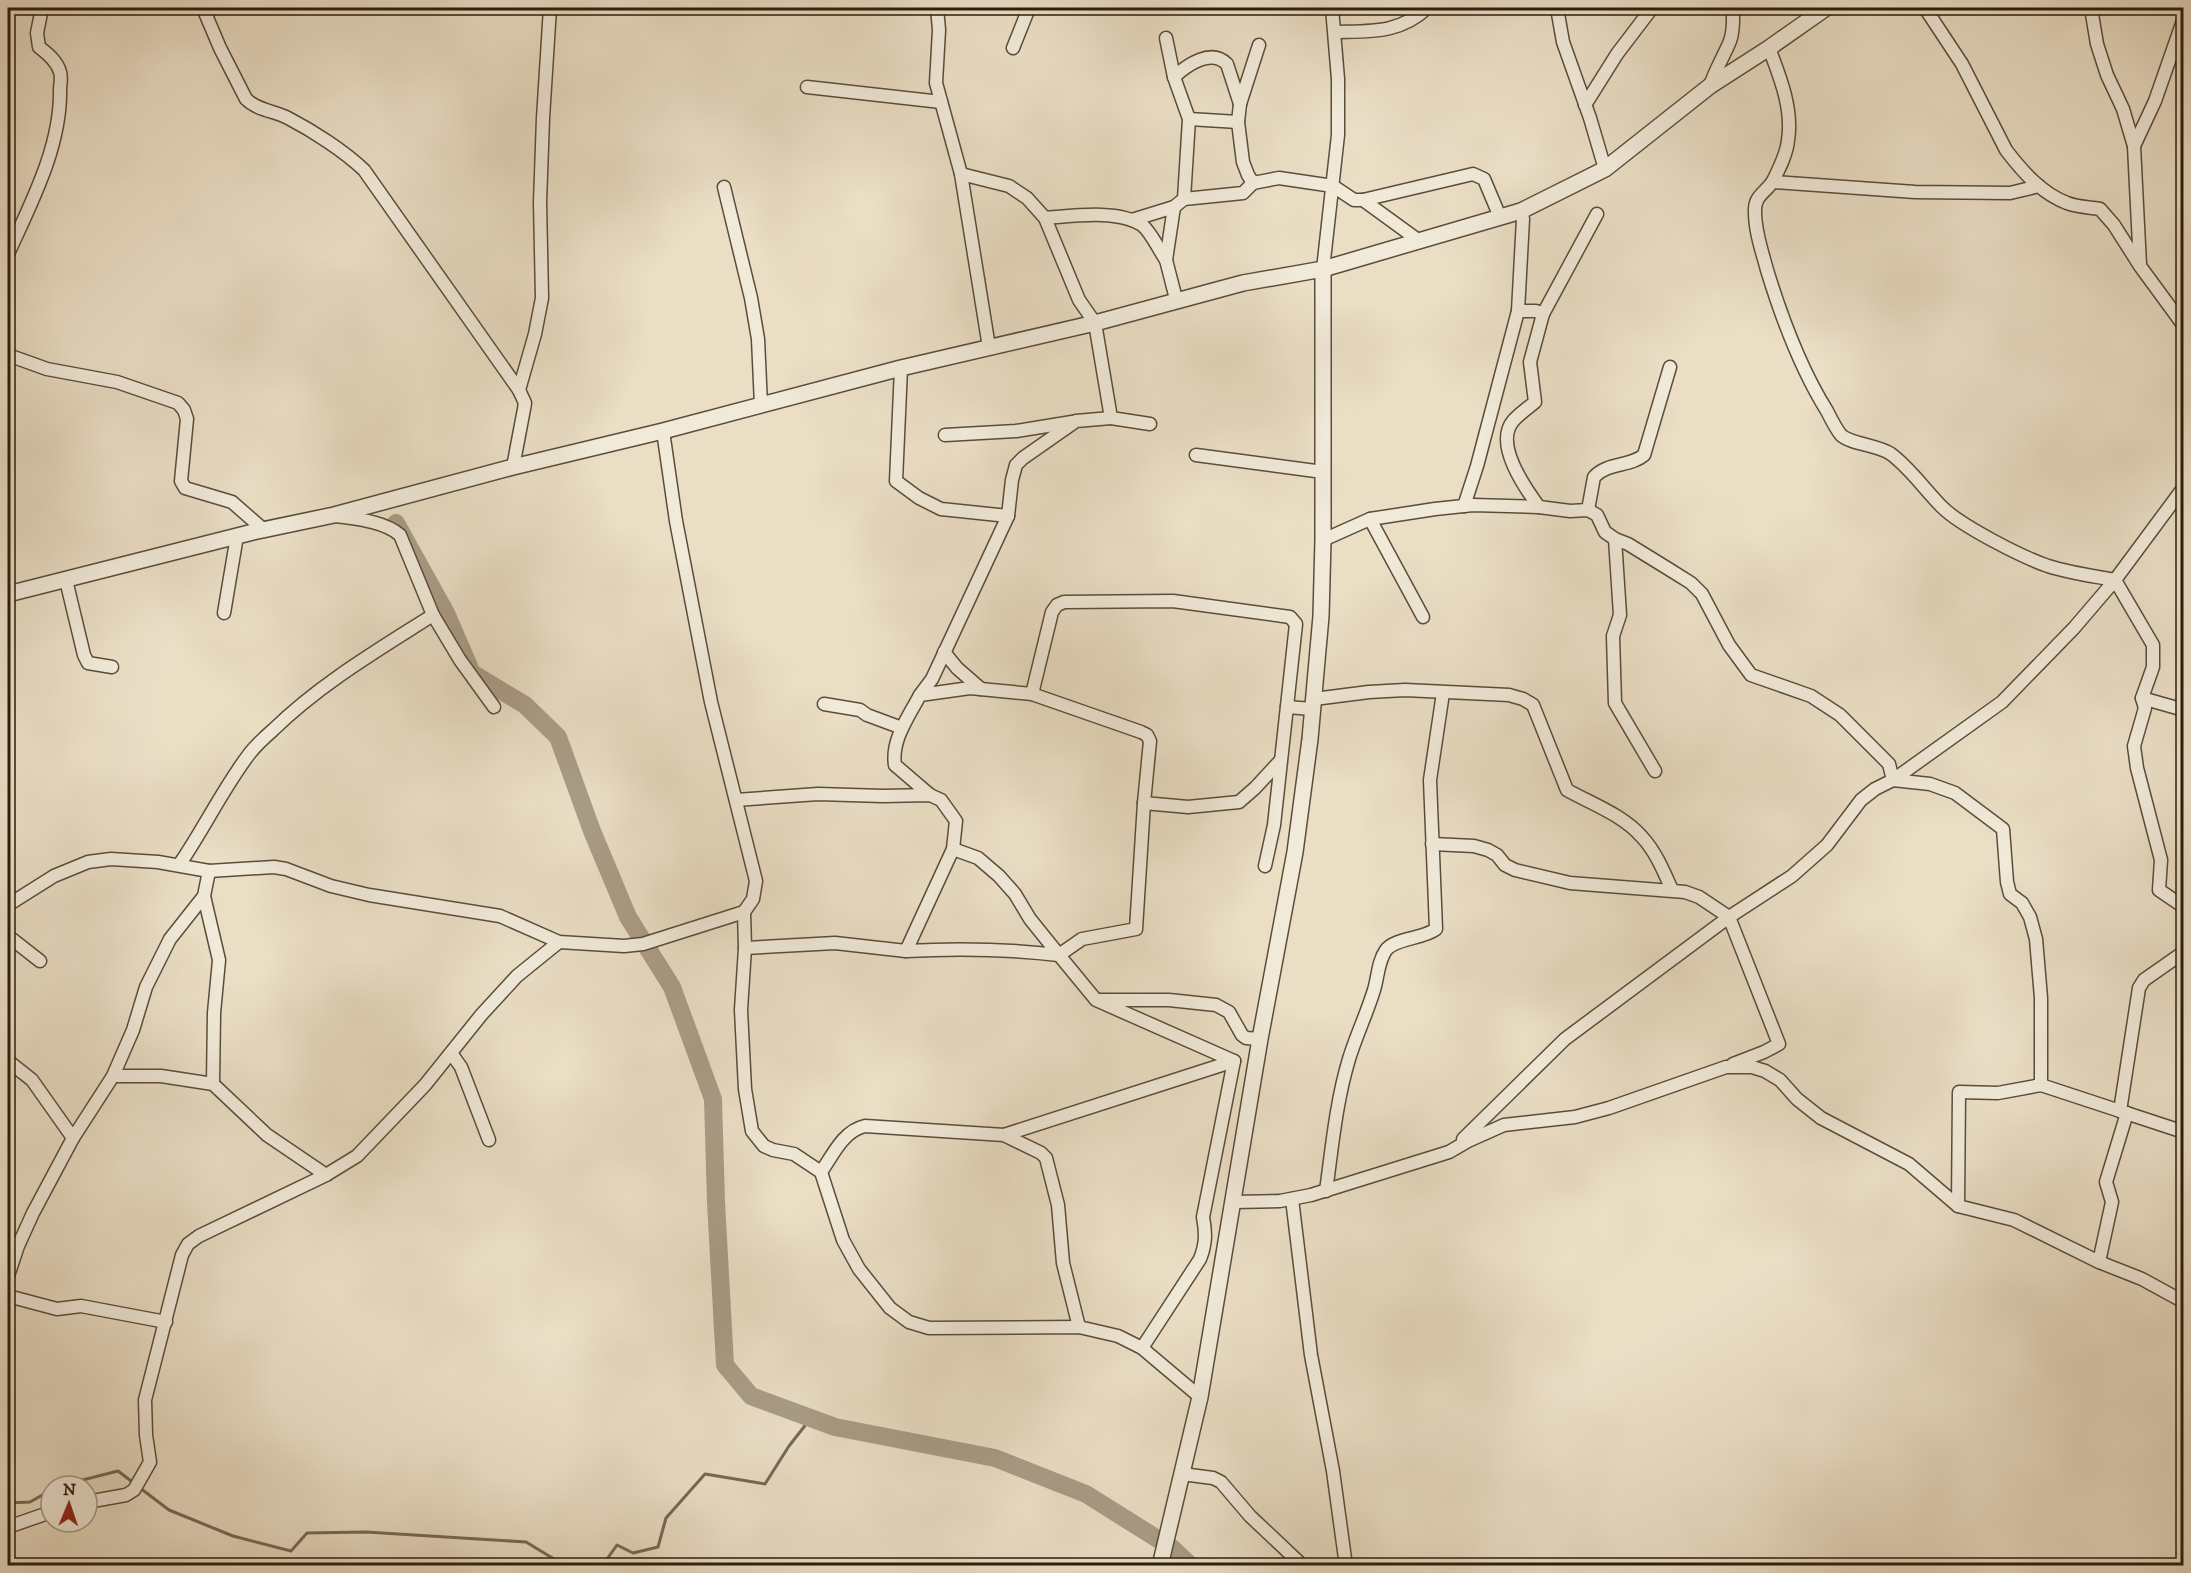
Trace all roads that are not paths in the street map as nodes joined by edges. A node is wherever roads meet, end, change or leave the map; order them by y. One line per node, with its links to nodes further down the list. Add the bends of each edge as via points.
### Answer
1 (42, 8): 45 (street, via 37,33 39,47 60,72 58,118 53,144)
2 (203, 8): 58 (street, via 246,99 291,120 364,170)
3 (550, 8): 58 (street, via 540,202 542,298)
4 (938, 8): 23 (street, via 936,83)
5 (1029, 8): 18 (street)
6 (1332, 8): 15 (street)
7 (1427, 8): 15 (street, via 1403,25 1378,31)
8 (1557, 8): 25 (street, via 1563,42)
9 (1652, 8): 25 (street, via 1617,54)
10 (1734, 8): 21 (street, via 1730,42)
11 (1824, 8): 19 (street)
12 (1925, 8): 34 (street, via 1962,64 2006,150)
13 (2091, 8): 28 (street, via 2097,44)
14 (2184, 18): 28 (street, via 2155,101)
15 (1335, 32): 33 (street, via 1338,135)
16 (1166, 38): 20 (street)
17 (1259, 45): 24 (street)
18 (1013, 48)
19 (1769, 48): 21 (street); 31 (street, via 1782,82 1789,139)
20 (1174, 77): 24 (street, via 1186,65 1200,60 1223,60); 26 (street)
21 (1710, 86): 29 (street)
22 (807, 87): 23 (street)
23 (941, 102): 30 (street)
24 (1240, 104): 27 (street)
25 (1586, 105): 29 (street)
26 (1189, 119): 27 (street); 36 (street)
27 (1238, 122): 32 (street, via 1243,162)
28 (2134, 146): 47 (street)
29 (1605, 169): 39 (street)
30 (961, 174): 42 (street, via 1009,186); 54 (street)
31 (1773, 182): 34 (street, via 1915,192 2010,193); 80 (street, via 1759,195 1754,209 1757,235 1778,306 1802,365 1841,434 1890,453 1942,507 2016,551 2048,566)
32 (1253, 183): 33 (street, via 1279,178); 36 (street, via 1243,194)
33 (1332, 186): 37 (street, via 1354,200); 48 (street)
34 (2039, 186): 47 (street, via 2069,204 2100,208)
35 (724, 187): 59 (street, via 758,339)
36 (1184, 198): 38 (street)
37 (1364, 200): 41 (street, via 1473,174 1484,179); 44 (street)
38 (1174, 207): 43 (street); 46 (street)
39 (1521, 211): 41 (street); 50 (street)
40 (1597, 214): 51 (street)
41 (1500, 217): 44 (street)
42 (1045, 218): 43 (street, via 1100,214); 52 (street, via 1079,300)
43 (1132, 220): 46 (street, via 1143,226)
44 (1418, 240): 48 (street)
45 (8, 254)
46 (1166, 260): 49 (street)
47 (2140, 266): 53 (street)
48 (1323, 269): 49 (street); 67 (street)
49 (1176, 299): 52 (street)
50 (1518, 311): 51 (street); 69 (street)
51 (1543, 314): 70 (street, via 1530,362 1535,402 1512,422 1507,437 1520,479)
52 (1095, 323): 54 (street); 60 (street)
53 (2184, 326)
54 (989, 347): 57 (street)
55 (8, 355): 75 (street, via 47,369 117,382 178,404 187,419 181,482 185,488 232,501)
56 (1670, 366): 71 (street, via 1644,454 1608,467 1594,477)
57 (901, 368): 59 (street); 73 (street, via 896,481 941,509)
58 (519, 390): 66 (street, via 525,403)
59 (761, 405): 63 (street)
60 (1111, 418): 61 (street); 62 (street)
61 (1076, 421): 64 (street, via 1016,431); 73 (street, via 1016,465)
62 (1150, 424)
63 (663, 431): 66 (street); 102 (street, via 711,702)
64 (945, 435)
65 (1196, 455): 67 (street)
66 (513, 468): 72 (street)
67 (1323, 472): 78 (street)
68 (2184, 487): 80 (street)
69 (1464, 506): 70 (street); 74 (street)
70 (1539, 507): 71 (street)
71 (1588, 510): 77 (street, via 1597,515 1605,532)
72 (334, 515): 75 (street); 83 (street, via 380,525 400,535)
73 (1008, 516): 85 (street)
74 (1370, 519): 78 (street); 84 (street)
75 (264, 530): 76 (street)
76 (237, 536): 79 (street); 82 (street)
77 (1615, 539): 99 (street, via 1620,615 1612,636 1615,703); 100 (street, via 1691,583 1702,594 1751,675 1811,696 1840,715 1889,764)
78 (1323, 540): 93 (street)
79 (66, 580): 81 (street); 86 (street, via 88,663)
80 (2115, 580): 91 (street, via 2153,645 2152,667); 100 (street, via 2002,702)
81 (8, 594)
82 (224, 613)
83 (433, 615): 94 (street); 106 (street, via 345,671 288,715 251,751)
84 (1423, 617)
85 (944, 652): 87 (street); 90 (street)
86 (112, 667)
87 (981, 689): 89 (street); 90 (street)
88 (1443, 693): 93 (street, via 1369,692); 104 (street, via 1430,780); 109 (street, via 1509,695 1533,705 1567,790 1630,825 1644,838)
89 (1032, 694): 95 (street, via 1057,604 1173,601 1294,620); 103 (street, via 1147,735 1150,741)
90 (920, 695): 97 (street)
91 (2142, 698): 96 (street); 112 (street, via 2145,708 2134,746 2161,860 2159,890)
92 (824, 704): 97 (street, via 860,710)
93 (1313, 704): 95 (street); 123 (street, via 1295,852)
94 (494, 707)
95 (1287, 707): 98 (street)
96 (2184, 710)
97 (902, 728): 101 (street, via 895,765)
98 (1280, 761): 103 (street, via 1239,802 1188,807); 107 (street, via 1274,825)
99 (1655, 771)
100 (1893, 780): 114 (street, via 1861,800 1827,845 1792,876); 130 (street, via 1930,784 1955,793 2003,829 2010,894 2022,903 2036,939)
101 (930, 795): 102 (street, via 818,794); 105 (street, via 941,800 956,821)
102 (736, 800): 113 (street, via 756,881 753,899)
103 (1144, 803): 120 (street, via 1136,929 1082,939)
104 (1432, 844): 109 (street, via 1474,846 1497,855 1515,870 1570,883); 139 (street, via 1436,929 1395,943 1381,960 1348,1061)
105 (953, 849): 118 (street); 120 (street, via 978,858 999,876)
106 (178, 865): 108 (street); 111 (street, via 111,859 88,862 54,876)
107 (1265, 866)
108 (208, 871): 110 (street); 116 (street, via 286,868 369,895 500,916)
109 (1672, 890): 114 (street, via 1699,897)
110 (204, 896): 128 (street, via 170,939 146,987 133,1030); 129 (street, via 219,960)
111 (8, 905)
112 (2184, 907)
113 (744, 912): 116 (street, via 642,944); 117 (street)
114 (1729, 917): 127 (street, via 1779,1044); 136 (street, via 1564,1039)
115 (8, 936): 121 (street)
116 (560, 942): 124 (street, via 517,976)
117 (745, 948): 118 (street, via 835,943); 137 (street, via 742,1053 752,1131 764,1146 794,1154)
118 (906, 951): 120 (street, via 962,948)
119 (2184, 952): 131 (street, via 2139,988)
120 (1059, 954): 122 (street)
121 (40, 961)
122 (1096, 1000): 123 (street, via 1169,1000 1216,1005 1229,1012 1242,1035); 126 (street)
123 (1260, 1039): 141 (street)
124 (451, 1053): 135 (street, via 461,1066); 138 (street, via 357,1156)
125 (8, 1061): 134 (street, via 32,1080)
126 (1234, 1061): 133 (street); 149 (street, via 1203,1217 1205,1246)
127 (1726, 1066): 136 (street, via 1592,1113 1504,1125); 142 (street, via 1752,1067 1780,1080 1821,1118 1909,1164)
128 (112, 1076): 129 (street, via 181,1078); 134 (street)
129 (213, 1084): 138 (street, via 267,1134)
130 (2041, 1085): 131 (street); 142 (street, via 1998,1093 1959,1092)
131 (2123, 1112): 132 (street); 143 (street, via 2106,1182 2112,1202)
132 (2184, 1132)
133 (1004, 1135): 137 (street, via 855,1128); 148 (street, via 1046,1158 1058,1205 1063,1263)
134 (73, 1138): 144 (street, via 33,1213)
135 (489, 1140)
136 (1449, 1152): 139 (street)
137 (821, 1172): 148 (street, via 843,1240 859,1269 890,1308 909,1322 929,1328)
138 (326, 1175): 147 (street, via 188,1244)
139 (1326, 1191): 140 (street)
140 (1292, 1199): 141 (street); 157 (street, via 1312,1362)
141 (1233, 1202): 150 (street)
142 (1958, 1206): 143 (street, via 2014,1220)
143 (2098, 1262): 146 (street)
144 (8, 1276)
145 (8, 1296): 147 (street, via 57,1310 81,1306)
146 (2183, 1301)
147 (166, 1322): 152 (street, via 145,1400 150,1462 134,1490)
148 (1079, 1327): 149 (street, via 1118,1336)
149 (1142, 1348): 150 (street)
150 (1200, 1397): 151 (street)
151 (1182, 1474): 155 (street); 156 (street, via 1221,1482)
152 (99, 1500)
153 (39, 1516): 154 (street)
154 (8, 1527)
155 (1162, 1558)
156 (1303, 1566)
157 (1346, 1566)

